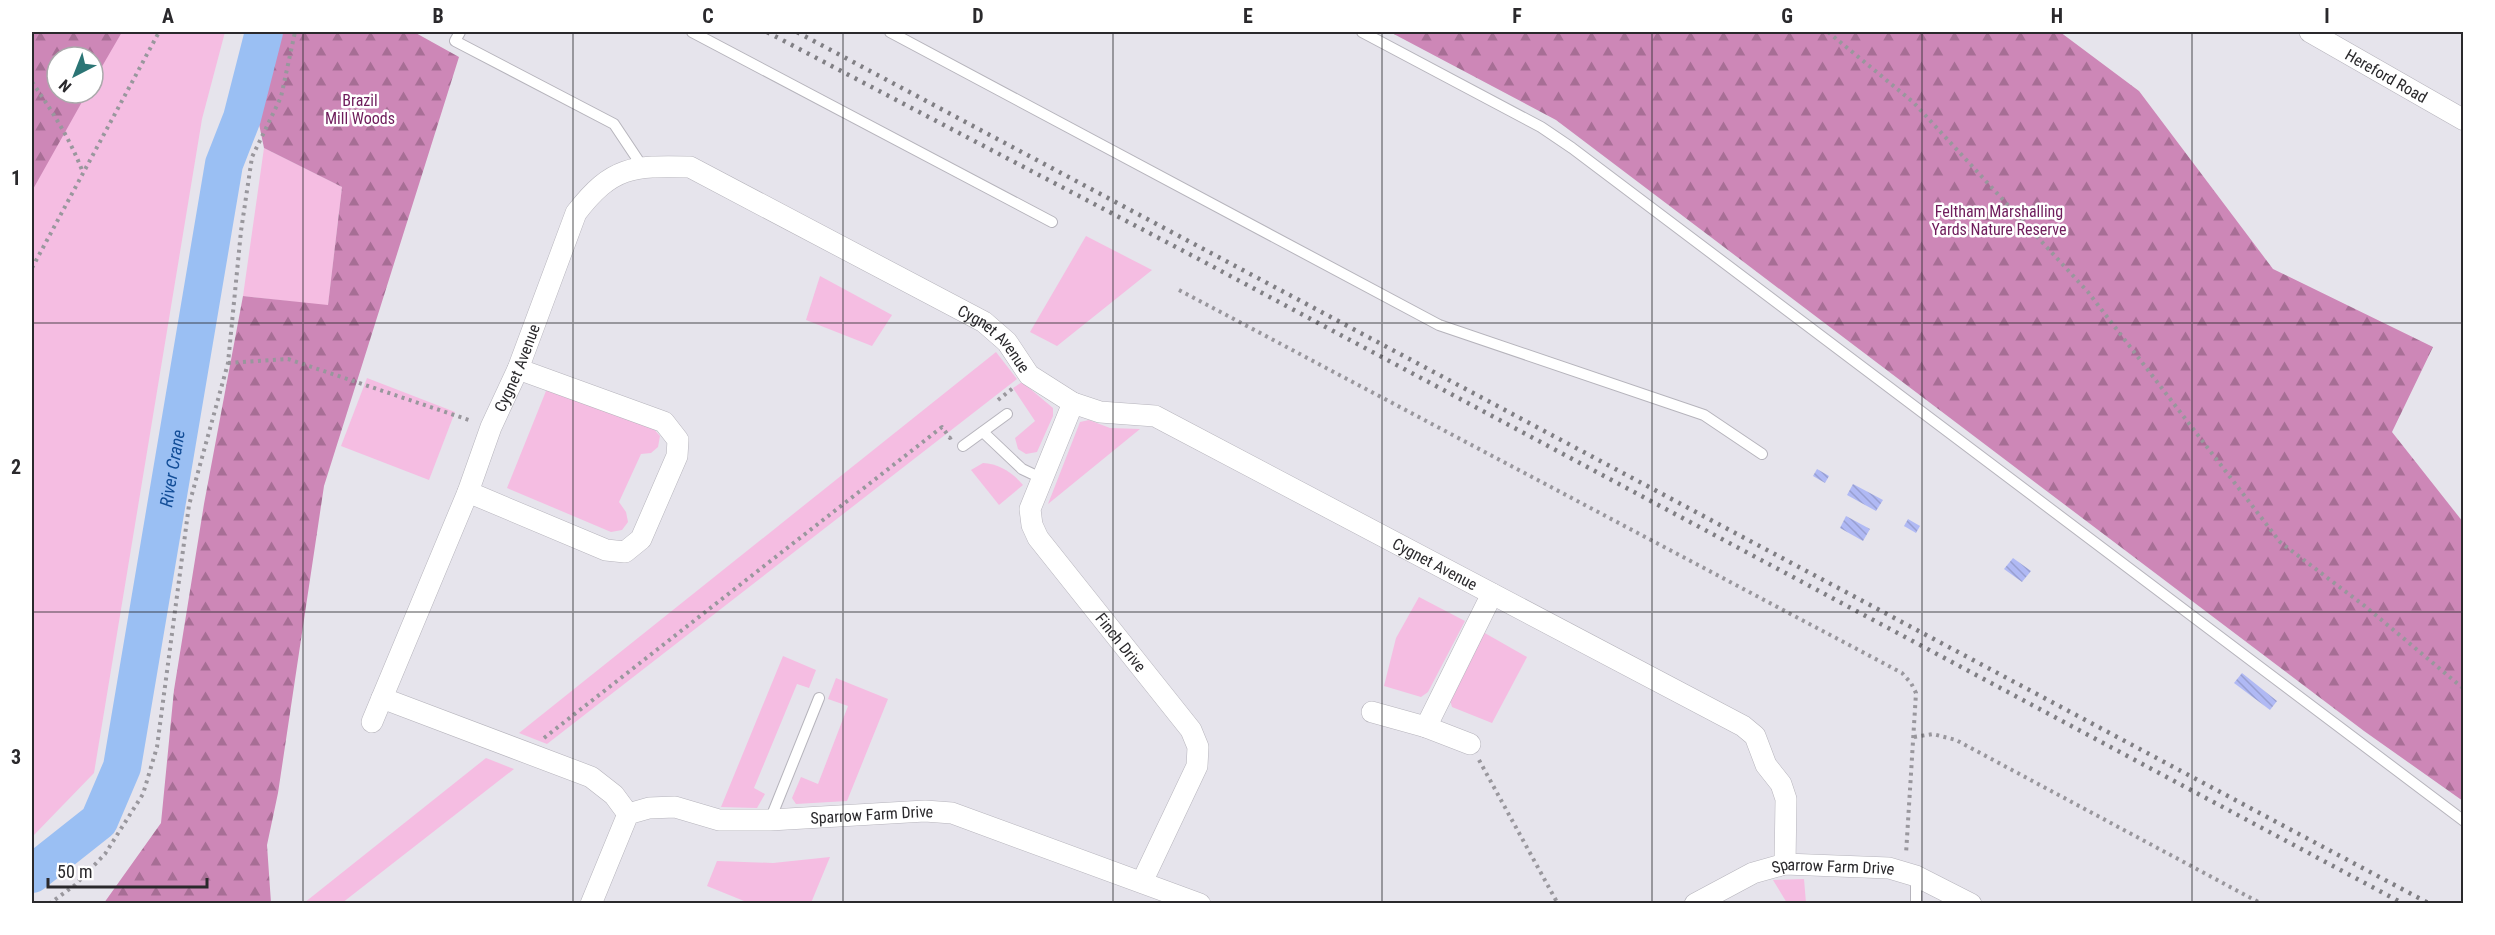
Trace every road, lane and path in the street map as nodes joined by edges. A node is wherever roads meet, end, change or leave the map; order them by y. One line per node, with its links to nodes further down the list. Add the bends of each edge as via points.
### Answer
1 (159, 32): 12 (path)
2 (295, 32): 16 (path, via 281,98 252,157)
3 (460, 32): 11 (lane, via 455,41 614,124)
4 (692, 32): 13 (lane)
5 (890, 32): 26 (lane, via 1439,325 1704,415)
6 (1362, 32): 41 (lane, via 1541,127 1572,148)
7 (1827, 32): 30 (path, via 1912,102 2088,292 2280,542 2366,607)
8 (2310, 32): 10 (street, Hereford Road)
9 (32, 82): 12 (path, via 76,154)
10 (2463, 120)
11 (642, 166): 17 (street, Cygnet Avenue, via 614,176 591,193 576,213); 18 (street, Cygnet Avenue, via 690,167 984,322 1007,342)
12 (83, 173): 14 (path)
13 (1052, 222)
14 (32, 268)
15 (1179, 290): 36 (path, via 1902,673 1916,693)
16 (228, 363): 22 (path, via 288,359); 45 (path, via 189,505 157,747 143,794 105,854 75,885)
17 (518, 369): 22 (street, Cygnet Avenue); 28 (street, via 664,422 678,441 677,456 641,539 625,552 606,550)
18 (1029, 375): 19 (path); 20 (street, Cygnet Avenue)
19 (994, 403)
20 (1073, 403): 27 (street, Finch Drive); 29 (street, Cygnet Avenue, via 1100,412 1155,416)
21 (1007, 414): 24 (lane)
22 (491, 427): 28 (street, Cygnet Avenue)
23 (959, 431): 38 (path, via 950,438 942,427)
24 (983, 432): 25 (lane); 27 (lane, via 1022,469)
25 (963, 446)
26 (1762, 454)
27 (1043, 479): 44 (street, Finch Drive, via 1030,509 1038,538 1191,730 1198,747 1197,766)
28 (468, 492): 31 (street, Cygnet Avenue)
29 (1491, 594): 35 (street); 42 (street, Cygnet Avenue, via 1743,726 1755,736 1786,799)
30 (2463, 689)
31 (382, 698): 34 (street, Cygnet Avenue); 38 (street)
32 (819, 698): 40 (lane)
33 (1372, 712): 35 (street)
34 (372, 722)
35 (1426, 727): 37 (street)
36 (1914, 736): 43 (path); 52 (path, via 1933,734 1956,740)
37 (1470, 744): 48 (path)
38 (528, 753): 39 (street, via 591,777 614,795)
39 (628, 814): 40 (street, Sparrow Farm Drive, via 675,807 719,820); 46 (street)
40 (770, 820): 44 (street, Sparrow Farm Drive, via 925,811 952,813)
41 (2463, 821)
42 (1785, 864): 43 (street, Sparrow Farm Drive, via 1889,868); 49 (street, Sparrow Farm Drive, via 1753,873)
43 (1910, 874): 50 (lane); 51 (street, Sparrow Farm Drive)
44 (1142, 882): 47 (street, Sparrow Farm Drive)
45 (49, 903)
46 (591, 903)
47 (1200, 903)
48 (1558, 903)
49 (1696, 903)
50 (1916, 903)
51 (1971, 903)
52 (2262, 903)

